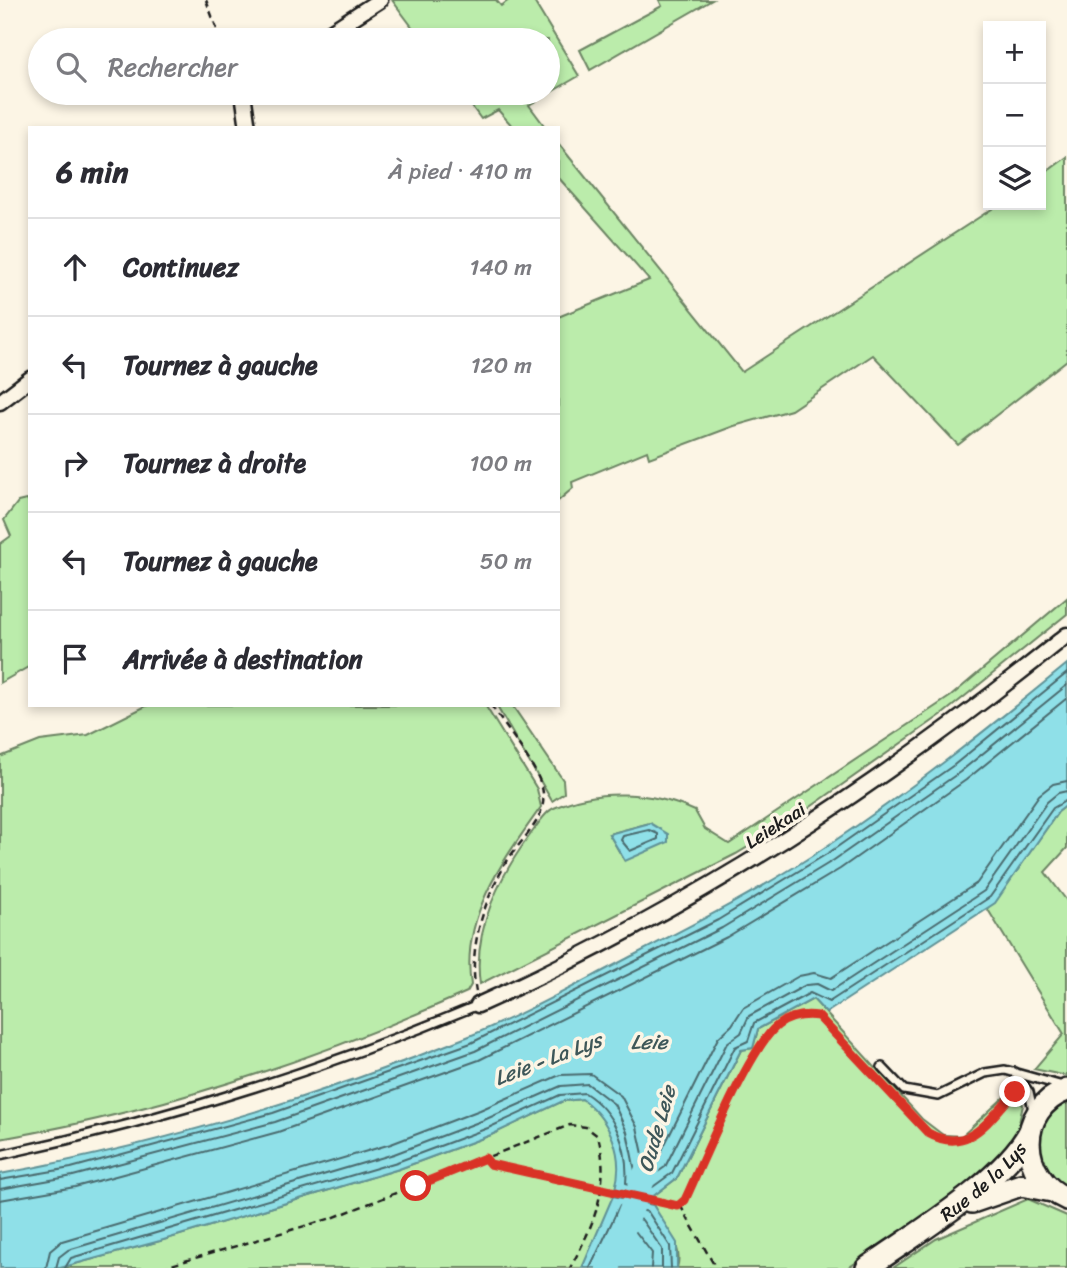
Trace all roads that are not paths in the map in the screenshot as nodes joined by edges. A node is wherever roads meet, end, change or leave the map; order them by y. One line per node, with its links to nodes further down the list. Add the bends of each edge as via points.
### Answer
1 (380, 0): 2 (street)
2 (337, 28)
3 (245, 105): 4 (street)
4 (248, 126)
5 (28, 381): 6 (street)
6 (0, 402)
7 (1067, 635): 8 (street, Leiekaai, via 938,737 774,849 656,918)
8 (478, 1005): 13 (lane, via 364,1052 226,1098 105,1133)
9 (882, 1067): 10 (lane, via 904,1090 938,1096 985,1073)
10 (1013, 1072): 11 (lane); 12 (lane, via 1029,1092)
11 (1067, 1088): 12 (main road, Rue de la Lys, via 1047,1101)
12 (1031, 1127): 14 (main road, via 1028,1148 1032,1164 1040,1180); 15 (main road, Rue de la Lys, via 1007,1164)
13 (0, 1155)
14 (1060, 1195): 15 (main road, Rue de la Lys, via 1031,1185 1013,1187)
15 (927, 1225): 16 (main road, Rue de la Lys)
16 (867, 1268)

